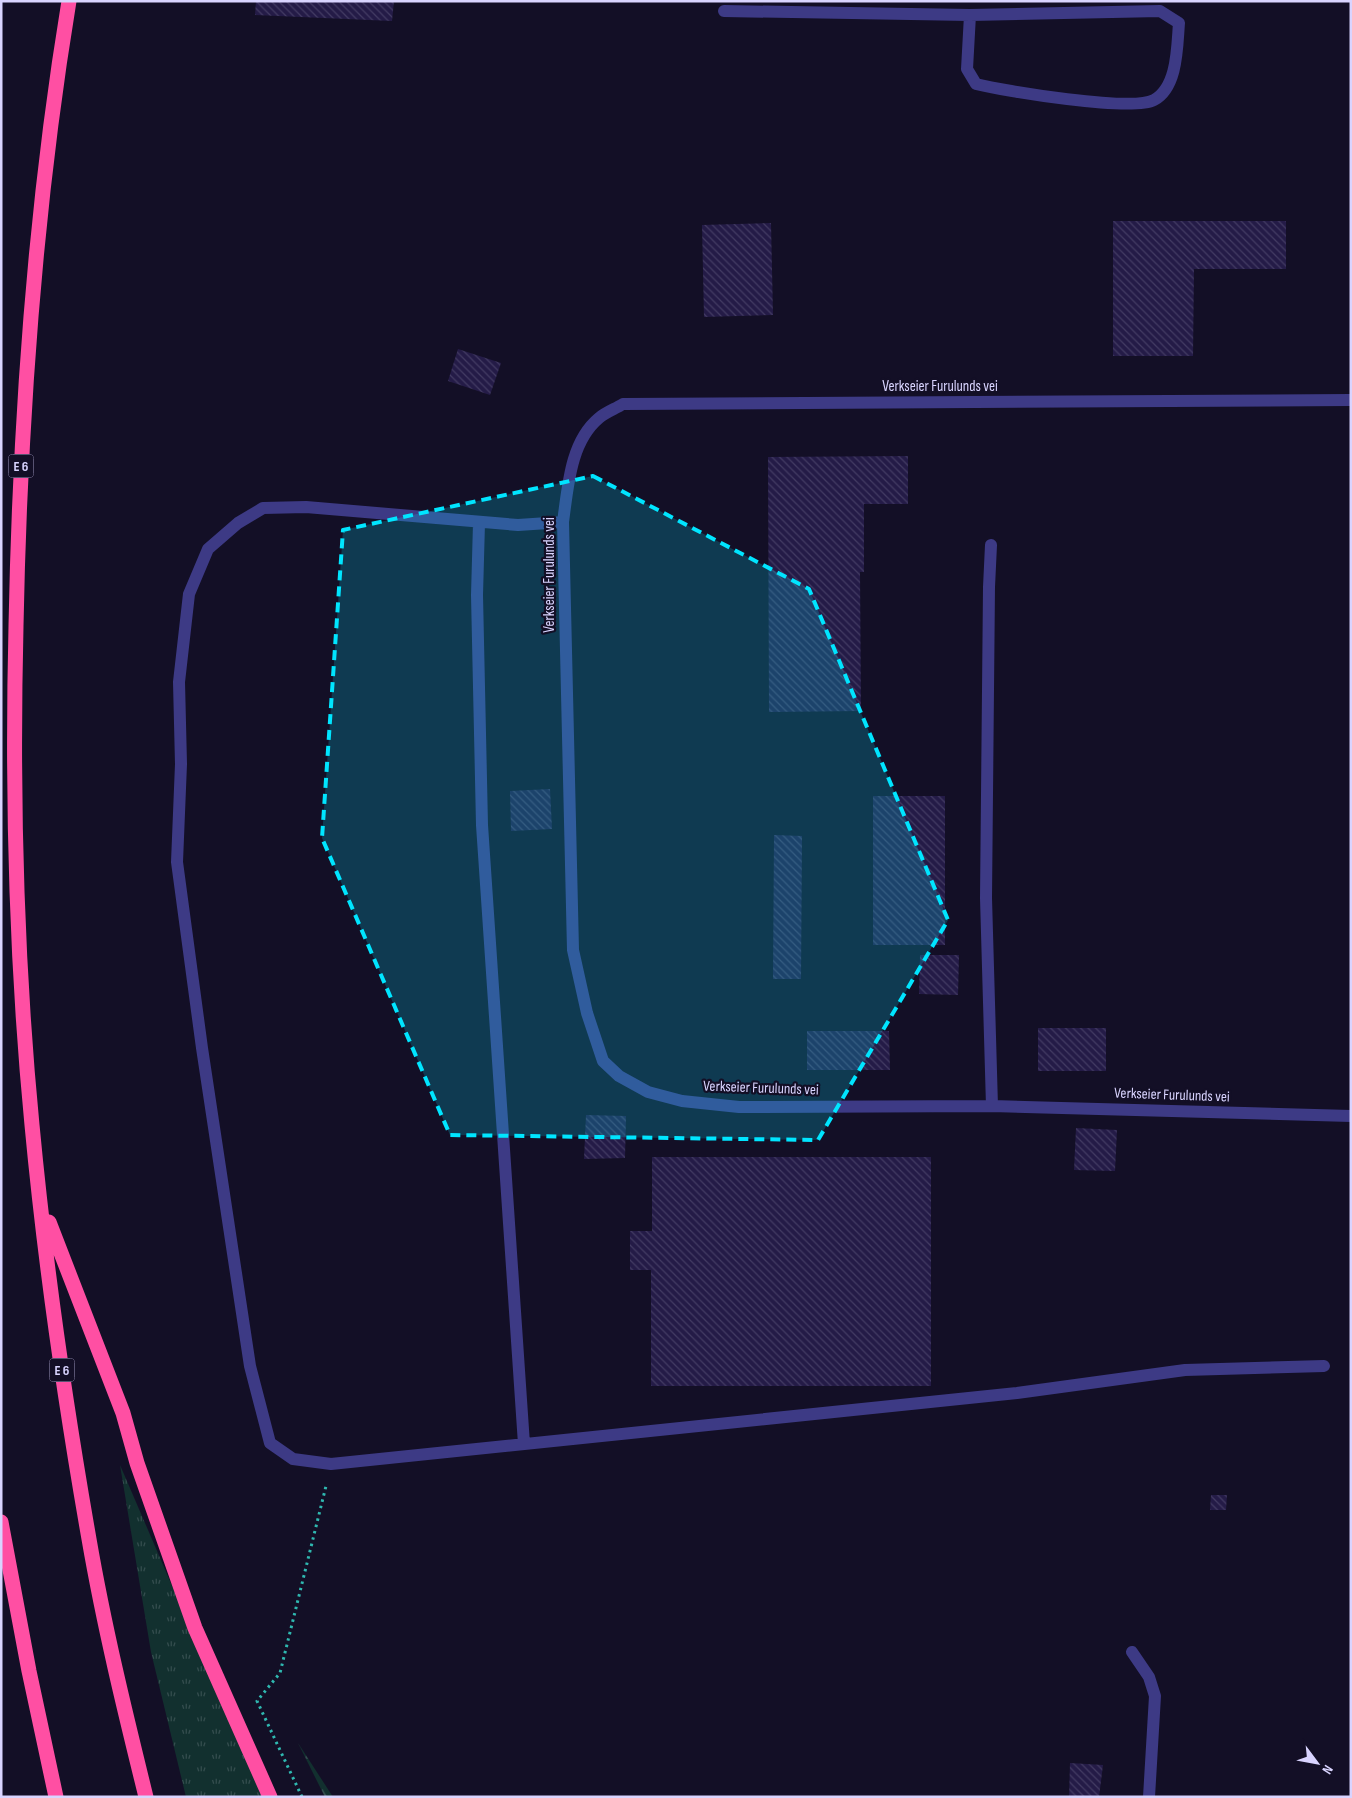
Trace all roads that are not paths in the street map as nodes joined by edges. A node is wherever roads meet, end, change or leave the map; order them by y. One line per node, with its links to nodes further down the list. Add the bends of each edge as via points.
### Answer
1 (69, 1): 12 (highway, E 6, via 42,200 26,382 17,541 14,705 17,864 25,1043)
2 (948, 1): 4 (street)
3 (724, 11): 4 (street)
4 (948, 14): 5 (street)
5 (970, 15): 5 (street, via 1160,12 1180,22 1169,85 1154,100 1122,104 1000,90 976,84 967,69)
6 (1351, 400): 7 (street, Verkseier Furulunds vei, via 623,404 598,418 582,441 570,472)
7 (563, 522): 8 (street); 10 (street, Verkseier Furulunds vei, via 573,950 587,1013 603,1061 620,1076 648,1092 682,1101 739,1107)
8 (479, 523): 14 (street, via 477,595 482,825); 14 (street, via 306,507 263,508 238,523 208,549 189,594 179,682 181,764 177,862 250,1366 270,1443 293,1459 331,1464)
9 (991, 545): 10 (street, via 986,898)
10 (992, 1106): 11 (street, Verkseier Furulunds vei)
11 (1351, 1116)
12 (39, 1196): 18 (highway, E 6, via 90,1544); 19 (highway, via 123,1413 137,1463 195,1628)
13 (1324, 1366): 14 (street, via 1185,1370 1007,1394)
14 (524, 1444)
15 (1, 1522): 17 (highway)
16 (1132, 1652): 20 (street, via 1148,1677 1155,1696)
17 (56, 1797)
18 (146, 1797)
19 (270, 1797)
20 (1149, 1797)

